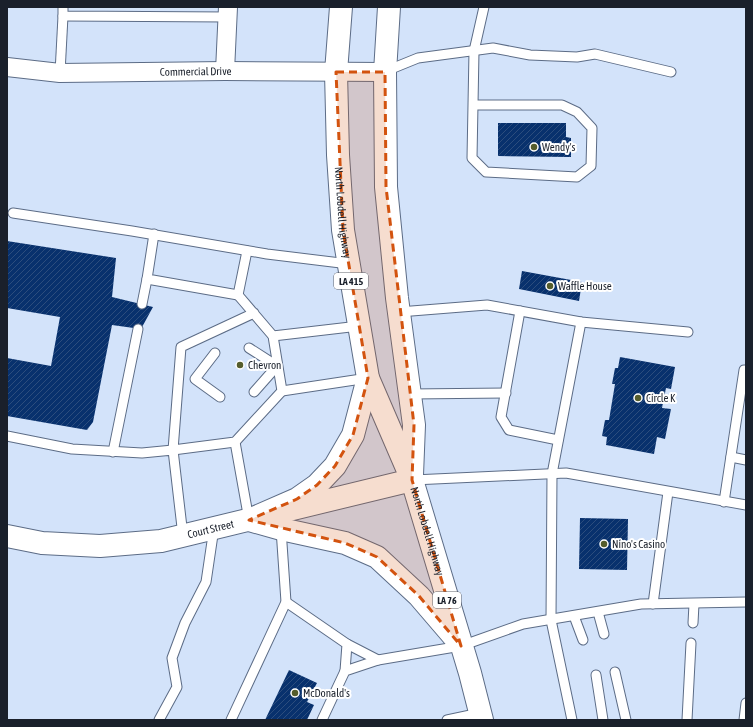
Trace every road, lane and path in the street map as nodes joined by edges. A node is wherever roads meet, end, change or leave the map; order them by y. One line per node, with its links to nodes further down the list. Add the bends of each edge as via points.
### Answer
1 (341, 7): 9 (main road, North Lobdell Highway / LA 415)
2 (389, 7): 10 (main road, North Lobdell Highway)
3 (484, 7): 6 (lane)
4 (63, 12): 5 (lane); 12 (lane)
5 (228, 12): 8 (street)
6 (474, 51): 10 (lane, via 418,58); 11 (lane, via 493,48 530,55 577,57 595,54); 13 (lane)
7 (7, 67): 12 (street, Commercial Drive)
8 (225, 71): 9 (street, Commercial Drive); 12 (street, Commercial Drive)
9 (336, 72): 10 (street, Commercial Drive); 17 (main road, North Lobdell Highway / LA 415, via 338,155)
10 (385, 72): 22 (main road, North Lobdell Highway, via 386,187)
11 (671, 72)
12 (60, 73)
13 (474, 105): 13 (lane, via 472,158 486,172 577,177 591,166 592,128 577,112 562,105)
14 (13, 213): 15 (lane)
15 (154, 234): 16 (lane); 18 (lane)
16 (247, 251): 17 (lane); 19 (lane)
17 (348, 264): 25 (main road, North Lobdell Highway / LA 415)
18 (147, 279): 19 (lane); 20 (lane)
19 (238, 295): 23 (lane)
20 (142, 304)
21 (520, 311): 22 (lane, via 487,305); 24 (lane); 38 (lane)
22 (399, 312): 39 (main road, North Lobdell Highway)
23 (254, 314): 28 (lane); 35 (lane, via 181,347)
24 (581, 322): 27 (lane); 43 (lane)
25 (359, 326): 28 (lane); 33 (main road, North Lobdell Highway / LA 415)
26 (138, 329): 46 (lane)
27 (688, 332)
28 (272, 336): 31 (lane)
29 (249, 348): 31 (lane)
30 (215, 353): 34 (lane)
31 (277, 366): 36 (lane); 37 (lane)
32 (746, 370): 41 (lane)
33 (368, 378): 36 (lane); 50 (main road, North Lobdell Highway / LA 415); 54 (main road, via 353,435 335,466 297,499)
34 (195, 379): 35 (lane); 40 (lane)
35 (178, 382): 45 (lane)
36 (282, 391): 44 (lane)
37 (254, 392)
38 (506, 393): 39 (lane); 43 (lane, via 501,417 509,430)
39 (410, 394): 50 (main road, North Lobdell Highway, via 414,425)
40 (220, 397)
41 (742, 419): 47 (lane)
42 (7, 436): 46 (lane, via 72,449)
43 (558, 440): 49 (lane)
44 (235, 442): 45 (lane); 54 (lane)
45 (173, 450): 46 (lane, via 142,454); 58 (lane)
46 (113, 452)
47 (731, 457): 48 (lane); 52 (lane)
48 (746, 460)
49 (552, 474): 50 (lane); 51 (lane, via 566,473); 65 (lane)
50 (412, 480): 54 (main road, Court Street); 71 (main road, North Lobdell Highway / LA 76)
51 (668, 492): 52 (lane); 61 (lane)
52 (724, 502): 53 (lane)
53 (746, 505)
54 (248, 520): 55 (main road, Court Street); 56 (main road)
55 (214, 528): 58 (main road, Court Street); 78 (lane, via 206,582 184,623 172,658 177,687)
56 (281, 529): 59 (lane); 71 (main road, via 345,543 377,557 419,596)
57 (7, 536): 58 (main road, Court Street, via 42,543 100,546 161,541)
58 (183, 536)
59 (286, 602): 70 (lane); 79 (lane)
60 (746, 602): 62 (lane)
61 (653, 604): 62 (lane); 63 (lane)
62 (694, 604): 66 (lane)
63 (598, 612): 64 (lane); 67 (lane)
64 (574, 616): 65 (lane); 68 (lane)
65 (551, 620): 71 (lane, via 523,624); 82 (lane)
66 (693, 623)
67 (604, 634)
68 (583, 640)
69 (691, 643): 85 (lane)
70 (347, 644): 72 (lane); 73 (lane)
71 (461, 646): 72 (lane); 77 (main road, North Lobdell Highway / LA 76)
72 (378, 660): 73 (lane)
73 (345, 671): 80 (lane)
74 (614, 672): 84 (lane)
75 (596, 675): 83 (lane)
76 (746, 703): 86 (lane)
77 (481, 717): 81 (lane)
78 (159, 720)
79 (230, 720)
80 (322, 720)
81 (448, 720)
82 (572, 720)
83 (603, 720)
84 (626, 720)
85 (687, 720)
86 (744, 720)

